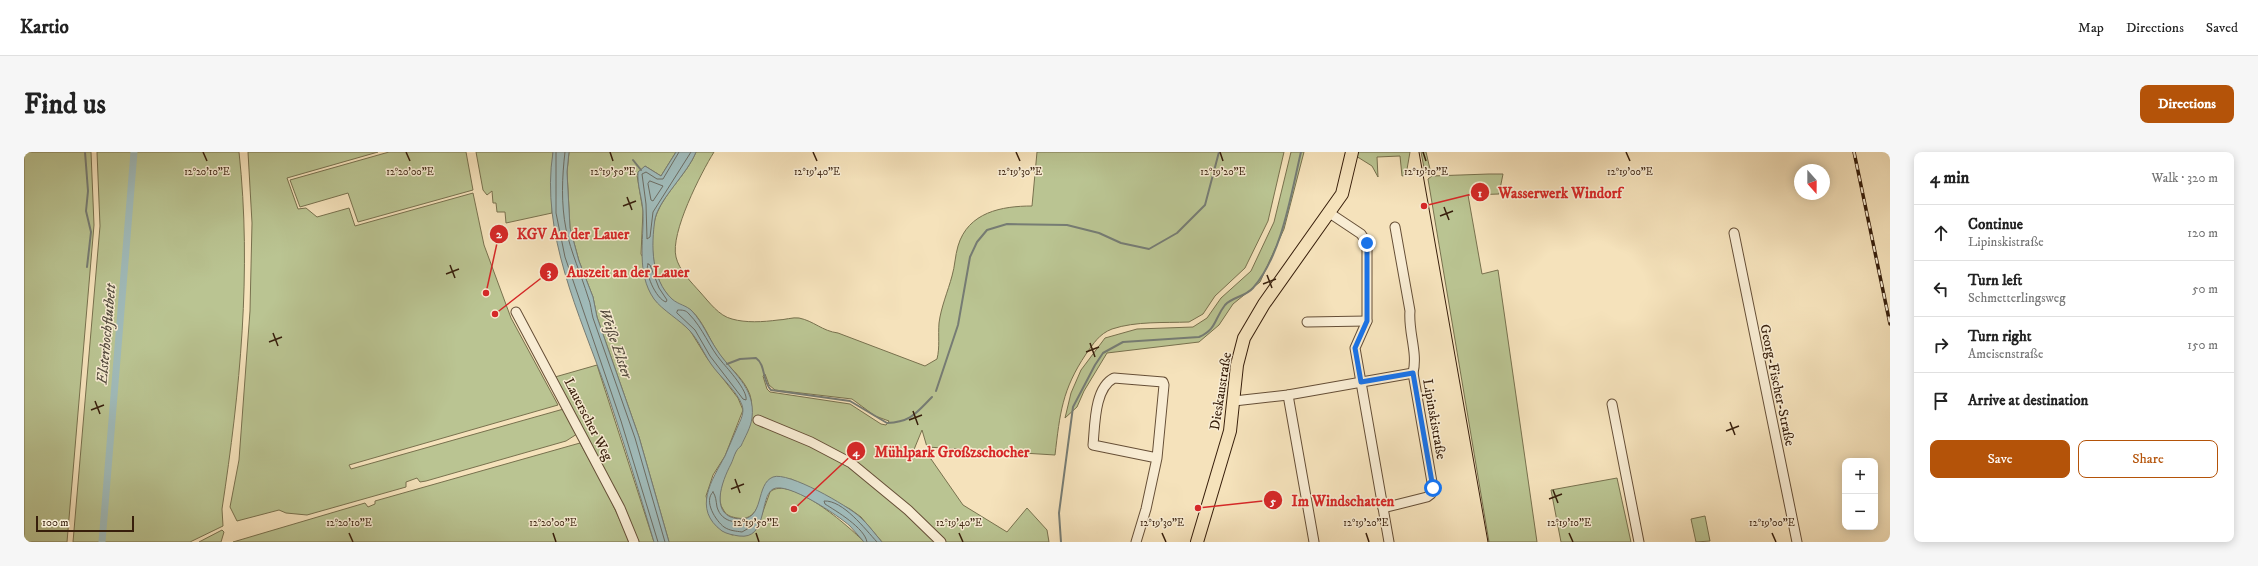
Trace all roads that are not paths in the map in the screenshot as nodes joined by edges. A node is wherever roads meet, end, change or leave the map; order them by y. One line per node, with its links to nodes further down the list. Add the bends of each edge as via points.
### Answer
1 (1352, 152): 2 (main road, Dieskaustraße, via 1342,194)
2 (1328, 212): 6 (street, via 1361,234 1367,243); 11 (main road, Dieskaustraße, via 1264,304 1244,338 1237,365)
3 (1395, 227): 8 (street, Lipinskistraße, via 1410,311 1409,322 1416,361)
4 (1734, 233): 23 (street, Georg-Fischer-Straße)
5 (516, 312): 16 (street, Lauerscher Weg, via 620,508)
6 (1367, 321): 7 (street); 9 (street, via 1355,348)
7 (1307, 322)
8 (1413, 373): 9 (street); 15 (street, Lipinskistraße, via 1433,488 1427,497)
9 (1361, 382): 10 (street); 15 (street)
10 (1288, 395): 11 (street); 20 (street)
11 (1234, 401): 19 (main road, Dieskaustraße, via 1228,439)
12 (1612, 404): 22 (street)
13 (758, 420): 17 (street, via 811,442 851,463 908,510)
14 (1157, 458): 14 (street, via 1163,382 1114,378 1109,380 1097,402 1094,445); 18 (street)
15 (1383, 508): 21 (street)
16 (634, 542)
17 (941, 542)
18 (1136, 542)
19 (1198, 542)
20 (1314, 542)
21 (1389, 542)
22 (1639, 542)
23 (1797, 542)

